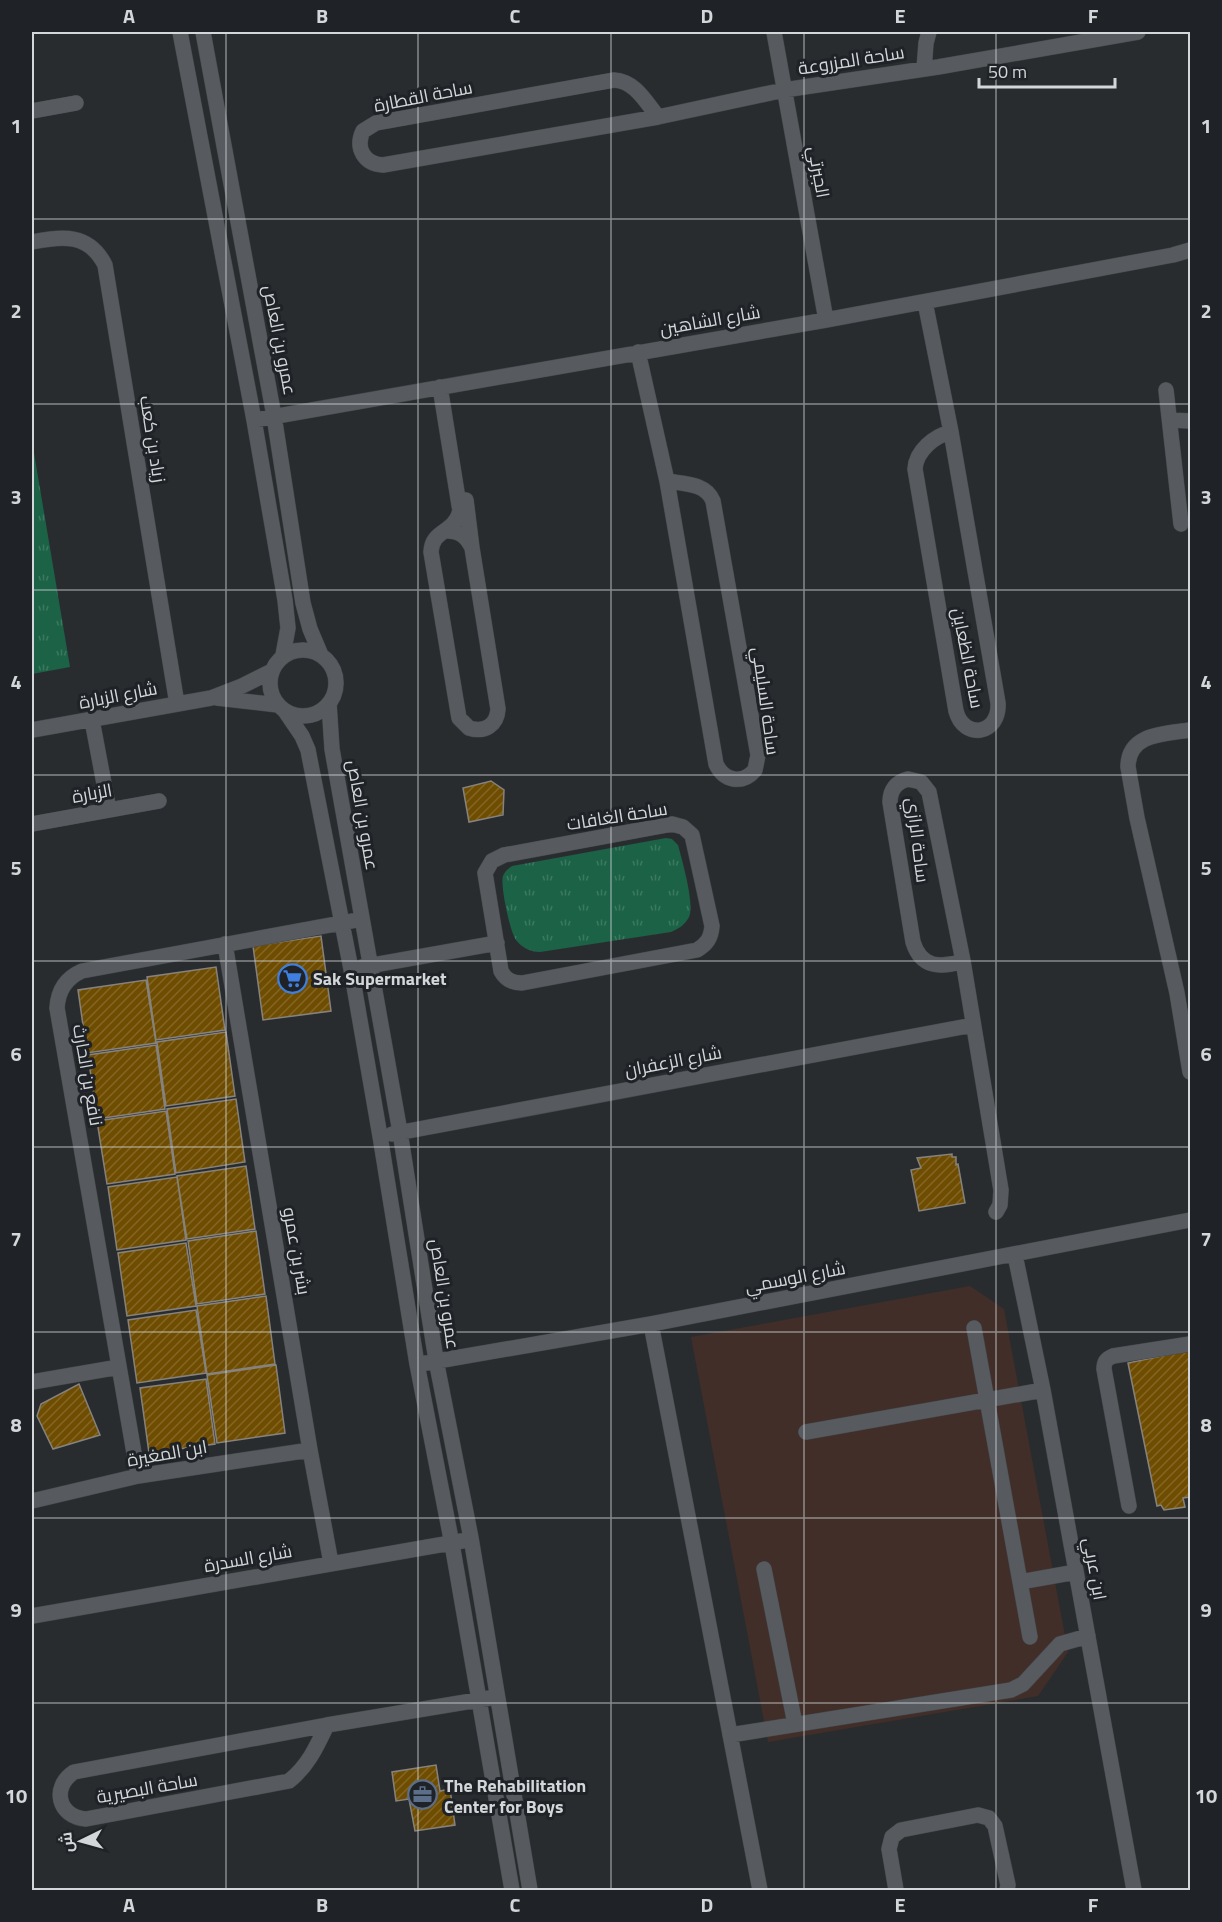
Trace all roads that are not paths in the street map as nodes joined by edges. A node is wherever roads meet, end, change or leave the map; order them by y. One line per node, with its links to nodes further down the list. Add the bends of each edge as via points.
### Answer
1 (180, 32): 21 (street)
2 (203, 32): 20 (street, عمرو بن العاص)
3 (774, 32): 7 (street, الجبرتي)
4 (929, 32): 6 (street, ساحة المزروعة)
5 (1138, 32): 6 (street, ساحة المزروعة)
6 (924, 69): 7 (street, ساحة المزروعة)
7 (784, 90): 10 (street, ساحة القطارة); 16 (street, الجبرتي)
8 (76, 102): 9 (street)
9 (32, 111)
10 (658, 117): 10 (street, ساحة القطارة, via 633,87 614,80 376,123 363,131 360,146 367,160 383,165)
11 (32, 242): 35 (street, زياد بن كعب, via 57,237 87,244 99,253 105,265)
12 (1191, 250): 13 (street, شارع الشاهين)
13 (1173, 255): 14 (street, شارع الشاهين); 15 (street, شارع الشاهين)
14 (1191, 261)
15 (925, 302): 16 (street, شارع الشاهين); 24 (street, ساحة الظعاين)
16 (826, 320): 17 (street, شارع الشاهين)
17 (638, 352): 18 (street, شارع الشاهين); 25 (street, ساحة السليمي)
18 (443, 386): 20 (street, شارع الشاهين); 28 (street, via 460,511); 29 (street)
19 (1166, 390): 22 (street)
20 (274, 416): 21 (street, شارع الشاهين); 31 (street, عمرو بن العاص, via 303,603)
21 (254, 420): 30 (street, via 287,614)
22 (1170, 420): 23 (street); 26 (street)
23 (1191, 421)
24 (951, 432): 24 (street, ساحة الظعاين, via 921,452 915,469 956,711 963,724 976,730 992,724 998,709)
25 (667, 481): 25 (street, ساحة السليمي, via 716,764 726,777 743,779 754,770 758,755 713,501 705,489)
26 (1184, 498): 27 (street)
27 (1181, 524)
28 (448, 531): 29 (street, via 460,533); 29 (street, via 435,538 431,552 458,713 465,725 479,730 493,723 498,709)
29 (472, 548)
30 (283, 655): 31 (street, via 302,649); 32 (street)
31 (321, 655): 34 (street, via 335,677)
32 (272, 671): 33 (street, شارع الزبارة); 36 (street, via 270,689)
33 (211, 698): 35 (street, شارع الزبارة); 36 (street, شارع الزبارة)
34 (328, 703): 36 (street, via 304,716); 43 (street, عمرو بن العاص)
35 (177, 704): 37 (street, شارع الزبارة)
36 (282, 708): 44 (street, via 295,723 308,750)
37 (92, 720): 38 (street, شارع الزبارة); 41 (street)
38 (32, 730)
39 (1191, 730): 50 (street, via 1143,739 1128,760 1137,818)
40 (159, 801): 41 (street, الزبارة)
41 (109, 810): 42 (street, الزبارة)
42 (32, 824)
43 (361, 919): 44 (street, نافع بن الحارث); 48 (street, عمرو بن العاص)
44 (342, 922): 46 (street, نافع بن الحارث); 49 (street)
45 (497, 943): 45 (street, ساحة الغافات, via 501,971 515,983 697,950 709,941 712,926 692,835 672,824 497,857 485,873); 48 (street)
46 (225, 944): 63 (street, نافع بن الحارث, via 82,971 68,979 59,992 57,1008); 68 (street, بشر بن عمرو)
47 (963, 961): 47 (street, ساحة الرازي, via 929,792 915,779 902,781 892,790 890,802 915,948 922,959 933,965); 51 (street, ساحة الرازي)
48 (370, 965): 49 (street); 53 (street, عمرو بن العاص)
49 (351, 969): 54 (street)
50 (1184, 991): 52 (street)
51 (973, 1024): 53 (street, شارع الزعفران); 55 (street, ساحة الرازي, via 1001,1190)
52 (1191, 1072)
53 (400, 1132): 54 (street, شارع الزعفران); 61 (street, عمرو بن العاص)
54 (380, 1136): 62 (street)
55 (996, 1212)
56 (1187, 1222): 57 (street, شارع الوسمي)
57 (1015, 1255): 58 (street, شارع الوسمي); 65 (street, ابن عربي)
58 (651, 1324): 61 (street, شارع الوسمي); 85 (street)
59 (974, 1328): 66 (street)
60 (1191, 1344): 71 (street, via 1113,1356 1104,1363)
61 (435, 1360): 62 (street, شارع الوسمي); 72 (street, عمرو بن العاص)
62 (417, 1364): 73 (street)
63 (119, 1367): 64 (street); 69 (street, نافع بن الحارث)
64 (32, 1382)
65 (1042, 1390): 66 (street); 76 (street, ابن عربي)
66 (987, 1400): 67 (street); 77 (street)
67 (806, 1432)
68 (310, 1450): 69 (street, ابن المغيرة); 74 (street, بشر بن عمرو)
69 (138, 1476): 70 (street, ابن المغيرة)
70 (32, 1501)
71 (1129, 1506)
72 (471, 1539): 73 (street, شارع السدرة); 81 (street, عمرو بن العاص)
73 (452, 1544): 74 (street, شارع السدرة); 82 (street)
74 (331, 1563): 78 (street, شارع السدرة)
75 (764, 1569): 83 (street)
76 (1076, 1572): 77 (street); 79 (street, ابن عربي)
77 (1020, 1582): 80 (street)
78 (32, 1616)
79 (1088, 1636): 83 (street, via 1060,1644 1017,1688); 91 (street, ابن عربي)
80 (1030, 1637)
81 (497, 1698): 82 (street, ساحة البصيرية); 87 (street, عمرو بن العاص)
82 (480, 1699): 84 (street, ساحة البصيرية); 86 (street)
83 (795, 1724): 85 (street)
84 (327, 1725): 84 (street, ساحة البصيرية, via 74,1772 64,1780 60,1792 62,1805 75,1817 86,1819 289,1781 303,1768)
85 (730, 1735): 88 (street)
86 (512, 1890)
87 (530, 1890)
88 (760, 1890)
89 (896, 1890): 90 (street, via 889,1849 892,1837 901,1830 978,1815 989,1818 995,1826)
90 (1007, 1890)
91 (1134, 1890)

